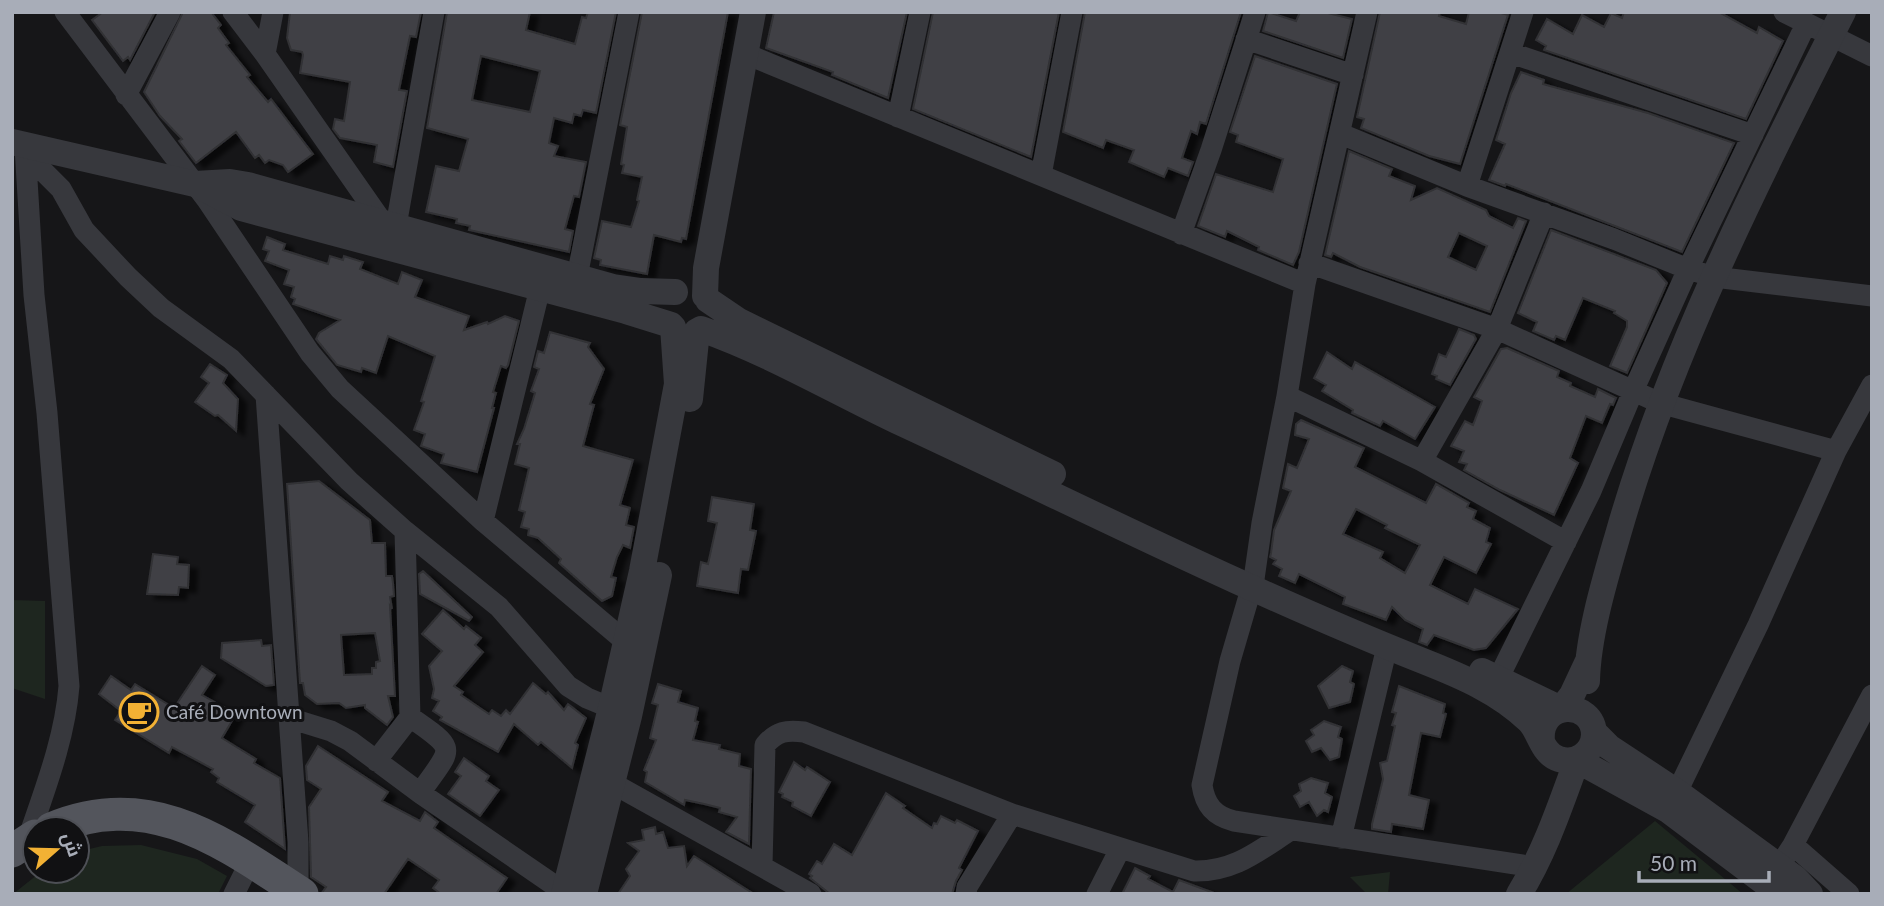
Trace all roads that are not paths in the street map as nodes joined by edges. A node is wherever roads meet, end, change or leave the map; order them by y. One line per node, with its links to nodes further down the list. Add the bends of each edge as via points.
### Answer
1 (65, 12): 24 (street)
2 (170, 12): 24 (street)
3 (233, 12): 20 (street)
4 (273, 12): 20 (street)
5 (434, 12): 33 (street)
6 (629, 12): 37 (street)
7 (739, 12): 40 (street, via 696,250)
8 (753, 12): 21 (street)
9 (920, 12): 25 (street)
10 (1072, 12): 29 (street)
11 (1255, 12): 18 (street)
12 (1367, 12): 23 (street)
13 (1523, 12): 19 (street)
14 (1784, 12): 16 (street)
15 (1843, 12): 17 (street)
16 (1807, 24): 17 (street); 27 (street)
17 (1831, 36): 22 (street); 38 (street)
18 (1246, 39): 23 (street); 34 (street)
19 (1510, 53): 27 (street); 31 (street)
20 (265, 54): 33 (street)
21 (746, 54): 25 (street); 42 (street, via 706,268)
22 (1872, 57)
23 (1353, 75): 26 (street)
24 (126, 95): 30 (street)
25 (898, 117): 29 (street)
26 (1341, 134): 31 (street); 36 (street)
27 (1753, 135): 35 (street)
28 (19, 144): 30 (street); 47 (street, via 61,189 84,230 128,277 231,359); 73 (street, via 69,685)
29 (1041, 175): 34 (street)
30 (195, 184): 33 (street, via 248,185); 39 (street, via 241,208); 52 (street, via 310,353 340,389)
31 (1467, 186): 32 (street)
32 (1544, 213): 35 (street); 44 (street)
33 (390, 224): 37 (street)
34 (1181, 234): 36 (street)
35 (1688, 270): 38 (street); 46 (street)
36 (1307, 274): 44 (street); 48 (street)
37 (577, 277): 40 (street, via 626,290)
38 (1714, 277): 41 (street); 49 (street)
39 (540, 288): 43 (street); 52 (street)
40 (677, 291): 42 (street, via 689,287); 43 (street, via 666,304 667,319)
41 (1872, 296)
42 (707, 298): 43 (street, via 710,315); 55 (street, via 739,321)
43 (686, 328): 55 (street, via 734,341 828,388); 56 (street, via 642,571)
44 (1497, 329): 46 (street); 51 (street)
45 (1872, 385): 50 (street)
46 (1634, 389): 49 (street); 54 (street)
47 (266, 394): 53 (street, via 349,481); 64 (street)
48 (1287, 396): 51 (street); 55 (street)
49 (1660, 403): 50 (street); 58 (street, via 1612,556)
50 (1836, 451): 71 (street)
51 (1422, 461): 54 (street)
52 (483, 521): 56 (street)
53 (405, 531): 60 (street, via 499,607 568,686); 63 (street)
54 (1566, 542): 59 (street)
55 (1253, 579): 57 (street); 59 (street); 75 (street, via 1202,785 1209,807 1222,818)
56 (635, 645): 60 (street); 69 (street)
57 (1387, 647): 66 (street, via 1472,681 1531,723); 76 (street)
58 (1587, 663): 61 (street); 65 (street, via 1586,696)
59 (1498, 679): 61 (street)
60 (611, 708): 83 (street)
61 (1561, 709): 65 (street, via 1580,712); 66 (street, via 1544,723)
62 (1869, 711): 81 (street)
63 (410, 717): 68 (street); 70 (street, via 440,738 447,750)
64 (289, 718): 68 (street, via 331,731); 82 (street)
65 (1592, 727): 67 (street, via 1590,748); 71 (street, via 1609,747)
66 (1544, 745): 67 (street, via 1560,760); 79 (street, via 1549,775 1546,802)
67 (1577, 760): 81 (street); 89 (street, via 1548,839)
68 (376, 761): 70 (street)
69 (612, 783): 80 (street); 83 (street)
70 (420, 793): 83 (street)
71 (1678, 793): 81 (street)
72 (1012, 814): 77 (street); 80 (street, via 789,730 765,745); 86 (street)
73 (39, 815)
74 (91, 818): 78 (main road, via 152,816 183,824)
75 (1291, 830): 76 (street); 77 (street, via 1237,864 1210,871 1194,871)
76 (1341, 838): 79 (street)
77 (1120, 849): 87 (street)
78 (250, 862): 82 (main road); 84 (street)
79 (1522, 865): 88 (street)
80 (762, 866): 85 (street)
81 (1780, 872): 90 (street); 91 (street)
82 (300, 892)
83 (570, 893)
84 (234, 894)
85 (811, 894)
86 (966, 894)
87 (1097, 894)
88 (1502, 894)
89 (1519, 894)
90 (1810, 894)
91 (1849, 894)

